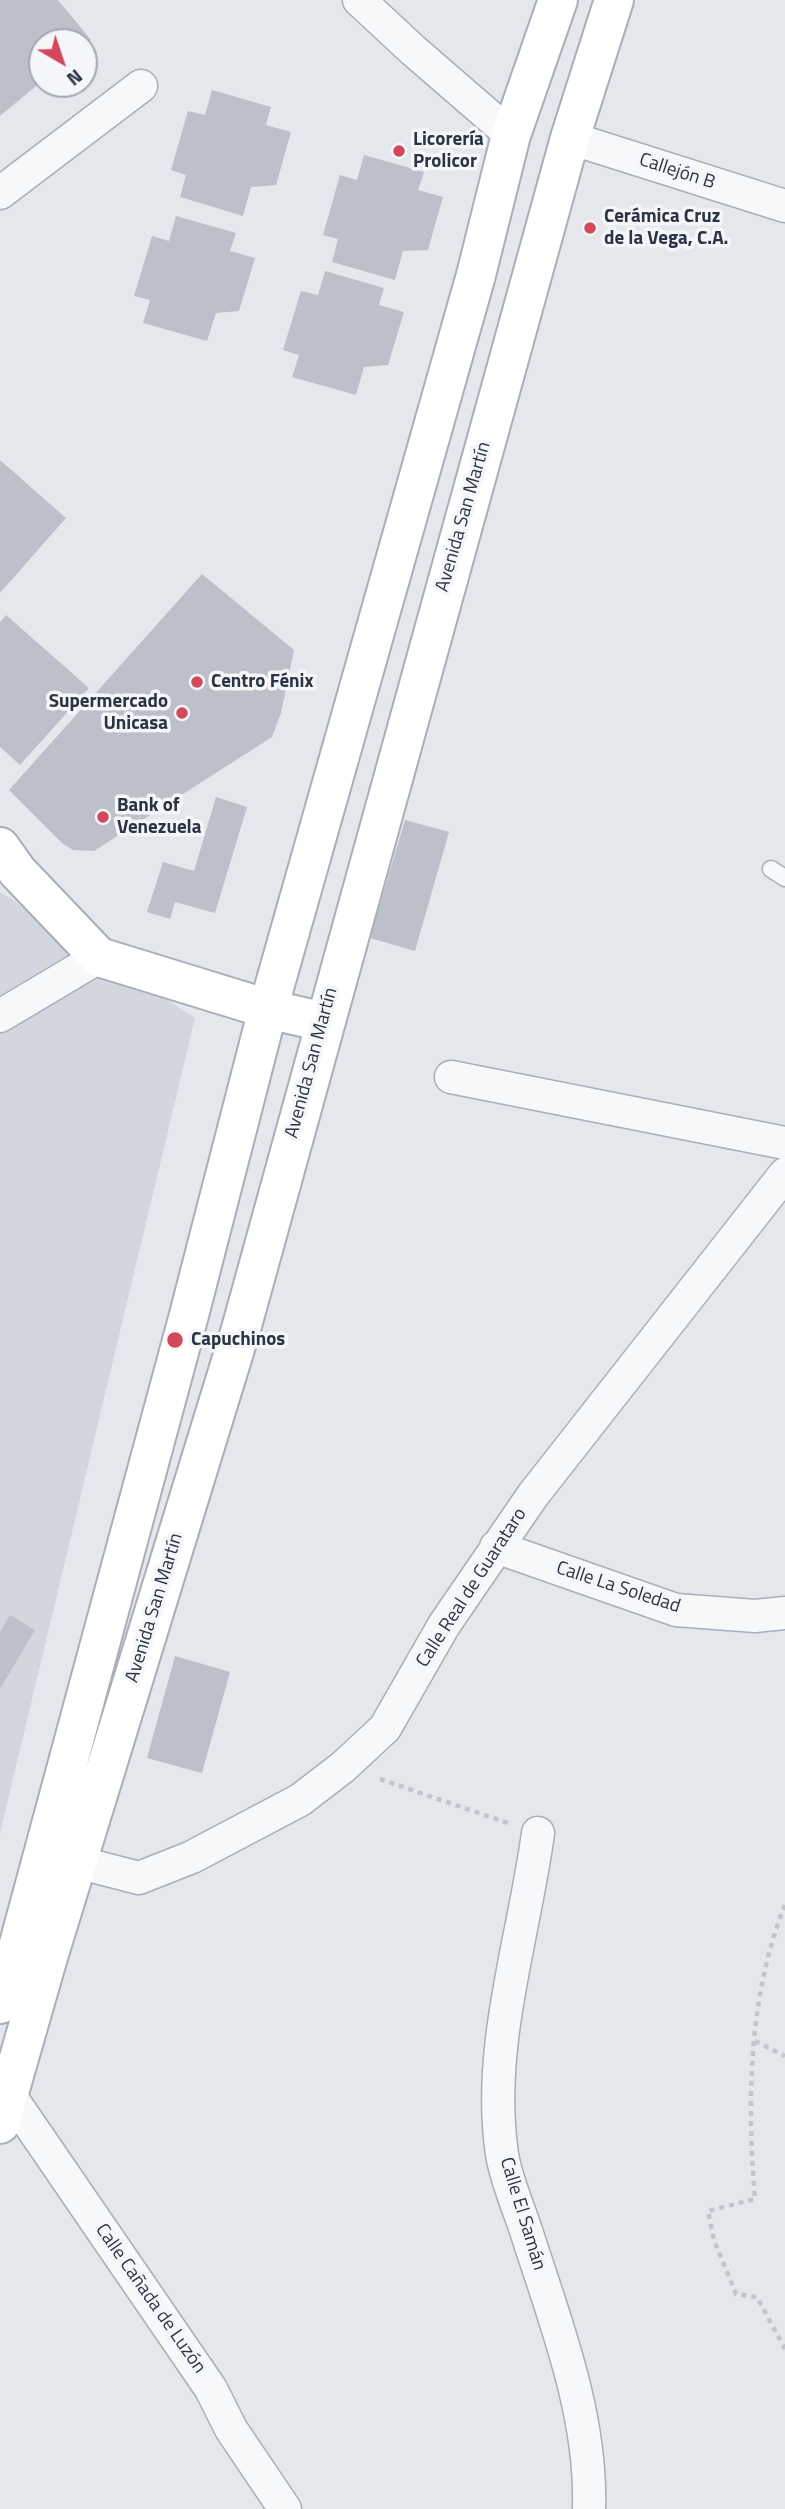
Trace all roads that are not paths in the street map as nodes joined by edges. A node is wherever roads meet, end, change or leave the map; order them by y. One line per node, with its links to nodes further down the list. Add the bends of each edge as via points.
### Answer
1 (359, 0): 5 (street)
2 (558, 0): 5 (main road, Avenida San Martín)
3 (614, 0): 6 (main road, Avenida San Martín)
4 (141, 86): 7 (street)
5 (511, 135): 11 (main road, Avenida San Martín, via 476,275)
6 (570, 138): 8 (street, Callejón B); 13 (main road, Avenida San Martín)
7 (0, 194)
8 (785, 206)
9 (0, 847): 10 (main road)
10 (99, 957): 11 (main road); 12 (street)
11 (268, 1009): 13 (main road); 21 (main road, Avenida San Martín)
12 (0, 1016)
13 (324, 1022): 20 (main road, Avenida San Martín, via 240,1329)
14 (451, 1077): 15 (street)
15 (785, 1143)
16 (785, 1174): 17 (street, Calle Real de Guarataro)
17 (496, 1547): 18 (street, Calle La Soledad, via 676,1610 755,1616); 20 (street, Calle Real de Guarataro, via 444,1625 385,1728 300,1800 224,1842 139,1878)
18 (785, 1613)
19 (538, 1833): 25 (street, Calle El Samán, via 505,2018 499,2115 502,2156 560,2335 582,2424)
20 (77, 1862): 21 (main road, Avenida San Martín)
21 (22, 1952): 22 (main road, Avenida San Martín); 23 (main road, Avenida San Martín)
22 (0, 2004)
23 (4, 2109): 24 (street, Calle Cañada de Luzón, via 211,2389 231,2429)
24 (285, 2509)
25 (589, 2509)

